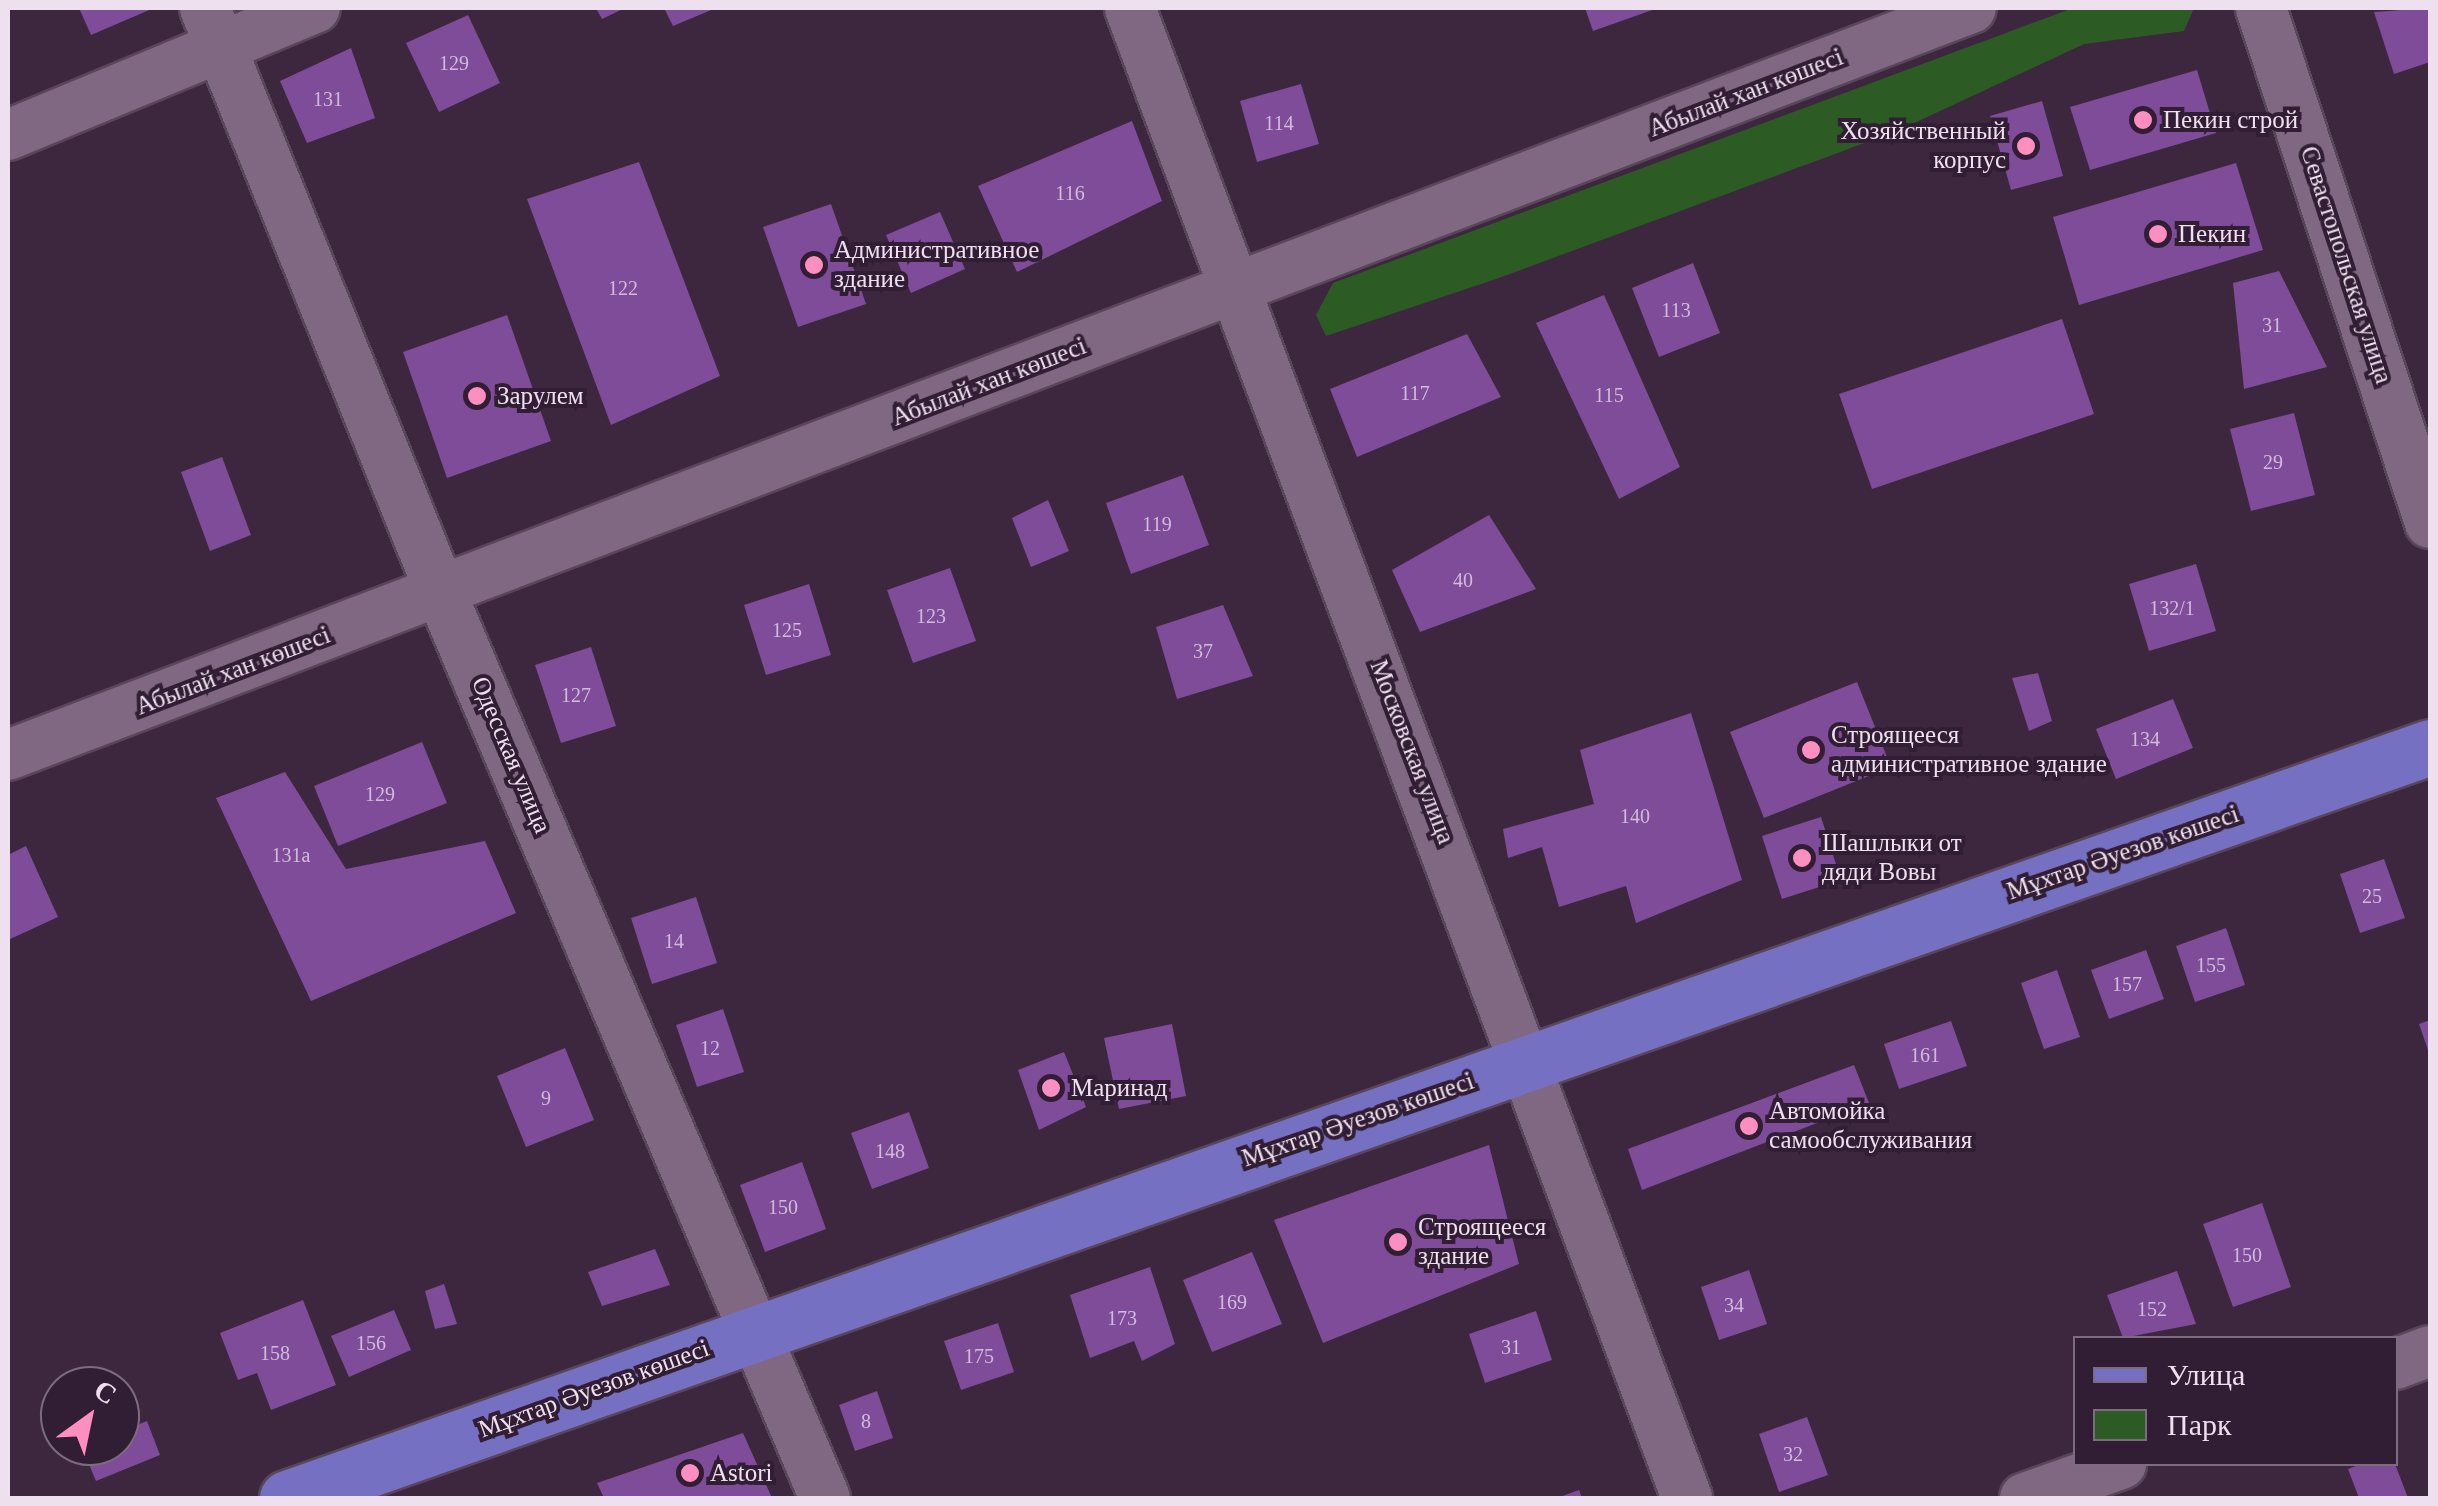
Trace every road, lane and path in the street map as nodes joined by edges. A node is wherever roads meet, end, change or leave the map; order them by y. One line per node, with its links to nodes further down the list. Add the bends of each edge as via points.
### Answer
1 (315, 8): 5 (street)
2 (1130, 8): 7 (street, Московская улица)
3 (1971, 8): 7 (street, Абылай хан көшесі)
4 (2261, 8): 8 (street, Севастопольская улица)
5 (214, 26): 6 (street); 9 (street, Одесская улица)
6 (8, 135)
7 (1236, 287): 9 (street, Абылай хан көшесі); 12 (street, Московская улица)
8 (2430, 523)
9 (441, 593): 11 (street, Абылай хан көшесі); 13 (street, Одесская улица)
10 (2430, 747): 12 (main road, Мұхтар Әуезов көшесі)
11 (8, 755)
12 (1528, 1060): 13 (main road, Мұхтар Әуезов көшесі); 19 (street, Московская улица)
13 (758, 1331): 17 (main road, Мұхтар Әуезов көшесі); 18 (street, Одесская улица)
14 (2430, 1351): 15 (street)
15 (2398, 1363)
16 (2115, 1466): 20 (street)
17 (287, 1498)
18 (825, 1498)
19 (1687, 1498)
20 (2025, 1498)

